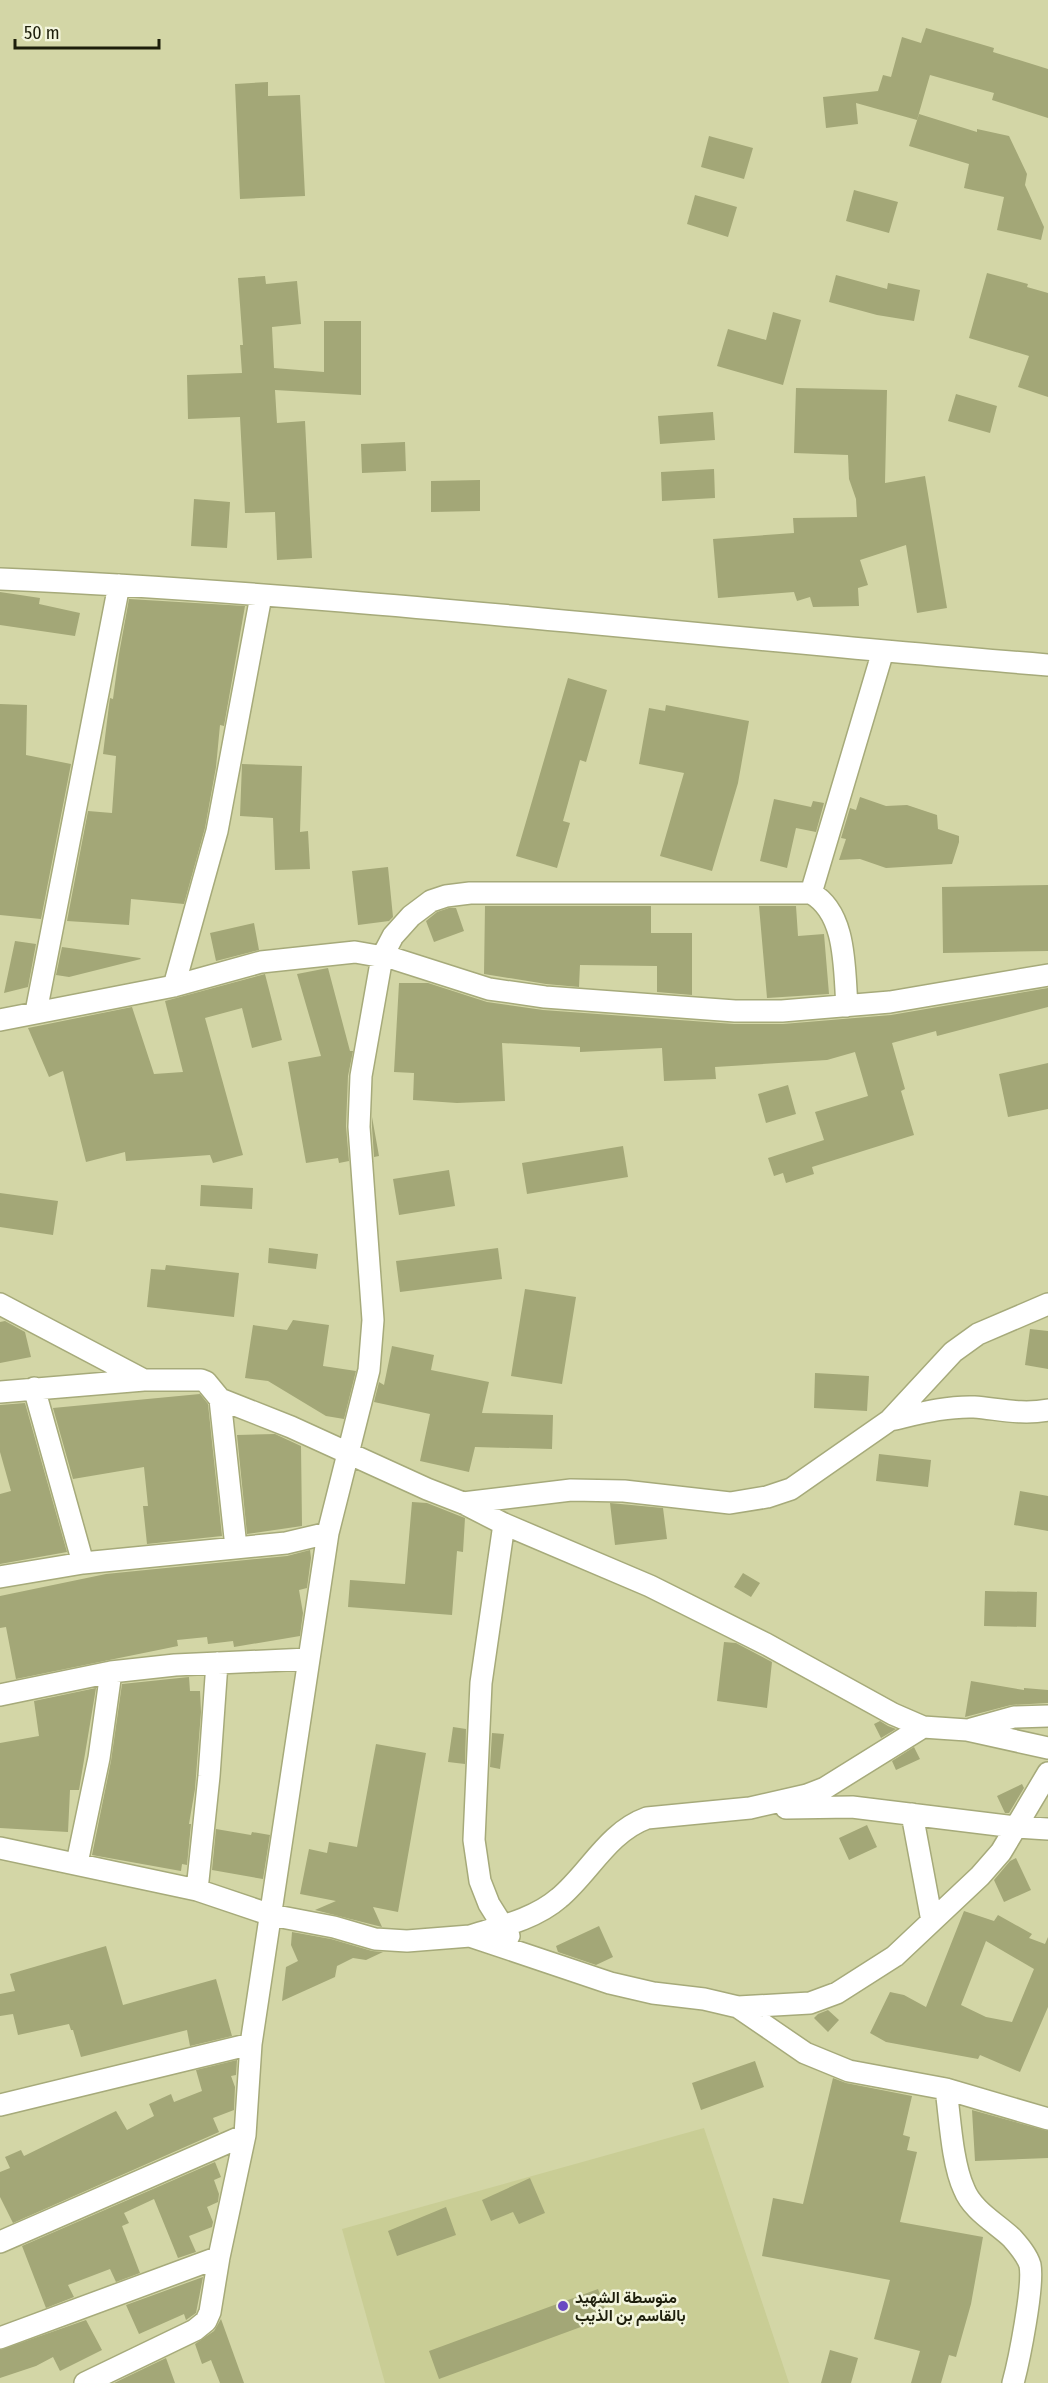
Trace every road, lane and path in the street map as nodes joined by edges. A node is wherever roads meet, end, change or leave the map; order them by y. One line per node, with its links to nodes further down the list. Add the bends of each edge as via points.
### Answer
1 (0, 579): 2 (street)
2 (119, 585): 3 (street); 11 (street)
3 (261, 596): 4 (street); 9 (street, via 221,815)
4 (882, 651): 5 (street); 6 (street)
5 (1048, 666)
6 (811, 893): 7 (street, via 446,896 431,901 411,916 393,936); 10 (street, via 821,898 834,920 842,950)
7 (382, 957): 9 (street, via 355,952 261,962); 10 (street, via 489,988 545,997 735,1011); 21 (street, via 361,1076 359,1127 373,1320 369,1370)
8 (1048, 975): 10 (street)
9 (174, 986): 11 (street)
10 (847, 1006)
11 (36, 1012): 12 (street)
12 (0, 1020)
13 (0, 1304): 15 (street)
14 (1048, 1304): 20 (street, via 978,1334 953,1352)
15 (144, 1380): 16 (street); 18 (street, via 201,1380)
16 (34, 1388): 17 (street); 26 (street)
17 (0, 1392)
18 (220, 1399): 21 (street); 25 (street)
19 (1048, 1410): 20 (street, via 1028,1413 974,1407 942,1409)
20 (890, 1420): 22 (street, via 791,1489 767,1497 730,1503 624,1491 571,1490)
21 (347, 1452): 22 (street); 24 (street)
22 (462, 1503): 23 (street)
23 (504, 1524): 35 (street, via 650,1586); 48 (street, via 481,1683 474,1840 480,1881)
24 (328, 1533): 25 (street, via 286,1543); 28 (street)
25 (236, 1547): 26 (street)
26 (83, 1563): 27 (street)
27 (0, 1577)
28 (308, 1659): 29 (street); 46 (street)
29 (217, 1663): 30 (street); 45 (street)
30 (111, 1672): 31 (street); 44 (street, via 99,1758)
31 (0, 1695)
32 (1048, 1702): 34 (street)
33 (1048, 1716): 34 (street)
34 (1014, 1717): 36 (street)
35 (923, 1727): 36 (street); 39 (street, via 825,1788)
36 (967, 1730): 37 (street)
37 (1048, 1748)
38 (1048, 1773): 41 (street)
39 (750, 1808): 40 (street, via 852,1808); 48 (street, via 647,1818 632,1823 559,1898 540,1911)
40 (912, 1814): 41 (street); 47 (street)
41 (1016, 1827): 42 (street); 47 (street, via 1002,1852)
42 (1048, 1829)
43 (0, 1848): 44 (street)
44 (77, 1863): 45 (street)
45 (197, 1890): 46 (street)
46 (271, 1915): 49 (street, via 375,1939 407,1941); 52 (street)
47 (933, 1921): 51 (street, via 895,1956 837,1994 810,2003)
48 (502, 1926): 49 (street); 50 (street)
49 (470, 1936): 50 (street)
50 (523, 1953): 51 (street, via 610,1983)
51 (738, 2007): 53 (street, via 805,2053 849,2071)
52 (251, 2044): 54 (street); 56 (street)
53 (946, 2089): 55 (street); 61 (street, via 964,2190 972,2203 1023,2251 1029,2264 1030,2281)
54 (0, 2105)
55 (1048, 2119)
56 (245, 2135): 57 (street); 58 (street)
57 (0, 2242)
58 (219, 2257): 59 (street); 60 (street, via 210,2312 202,2325)
59 (0, 2338)
60 (85, 2383)
61 (1013, 2383)

